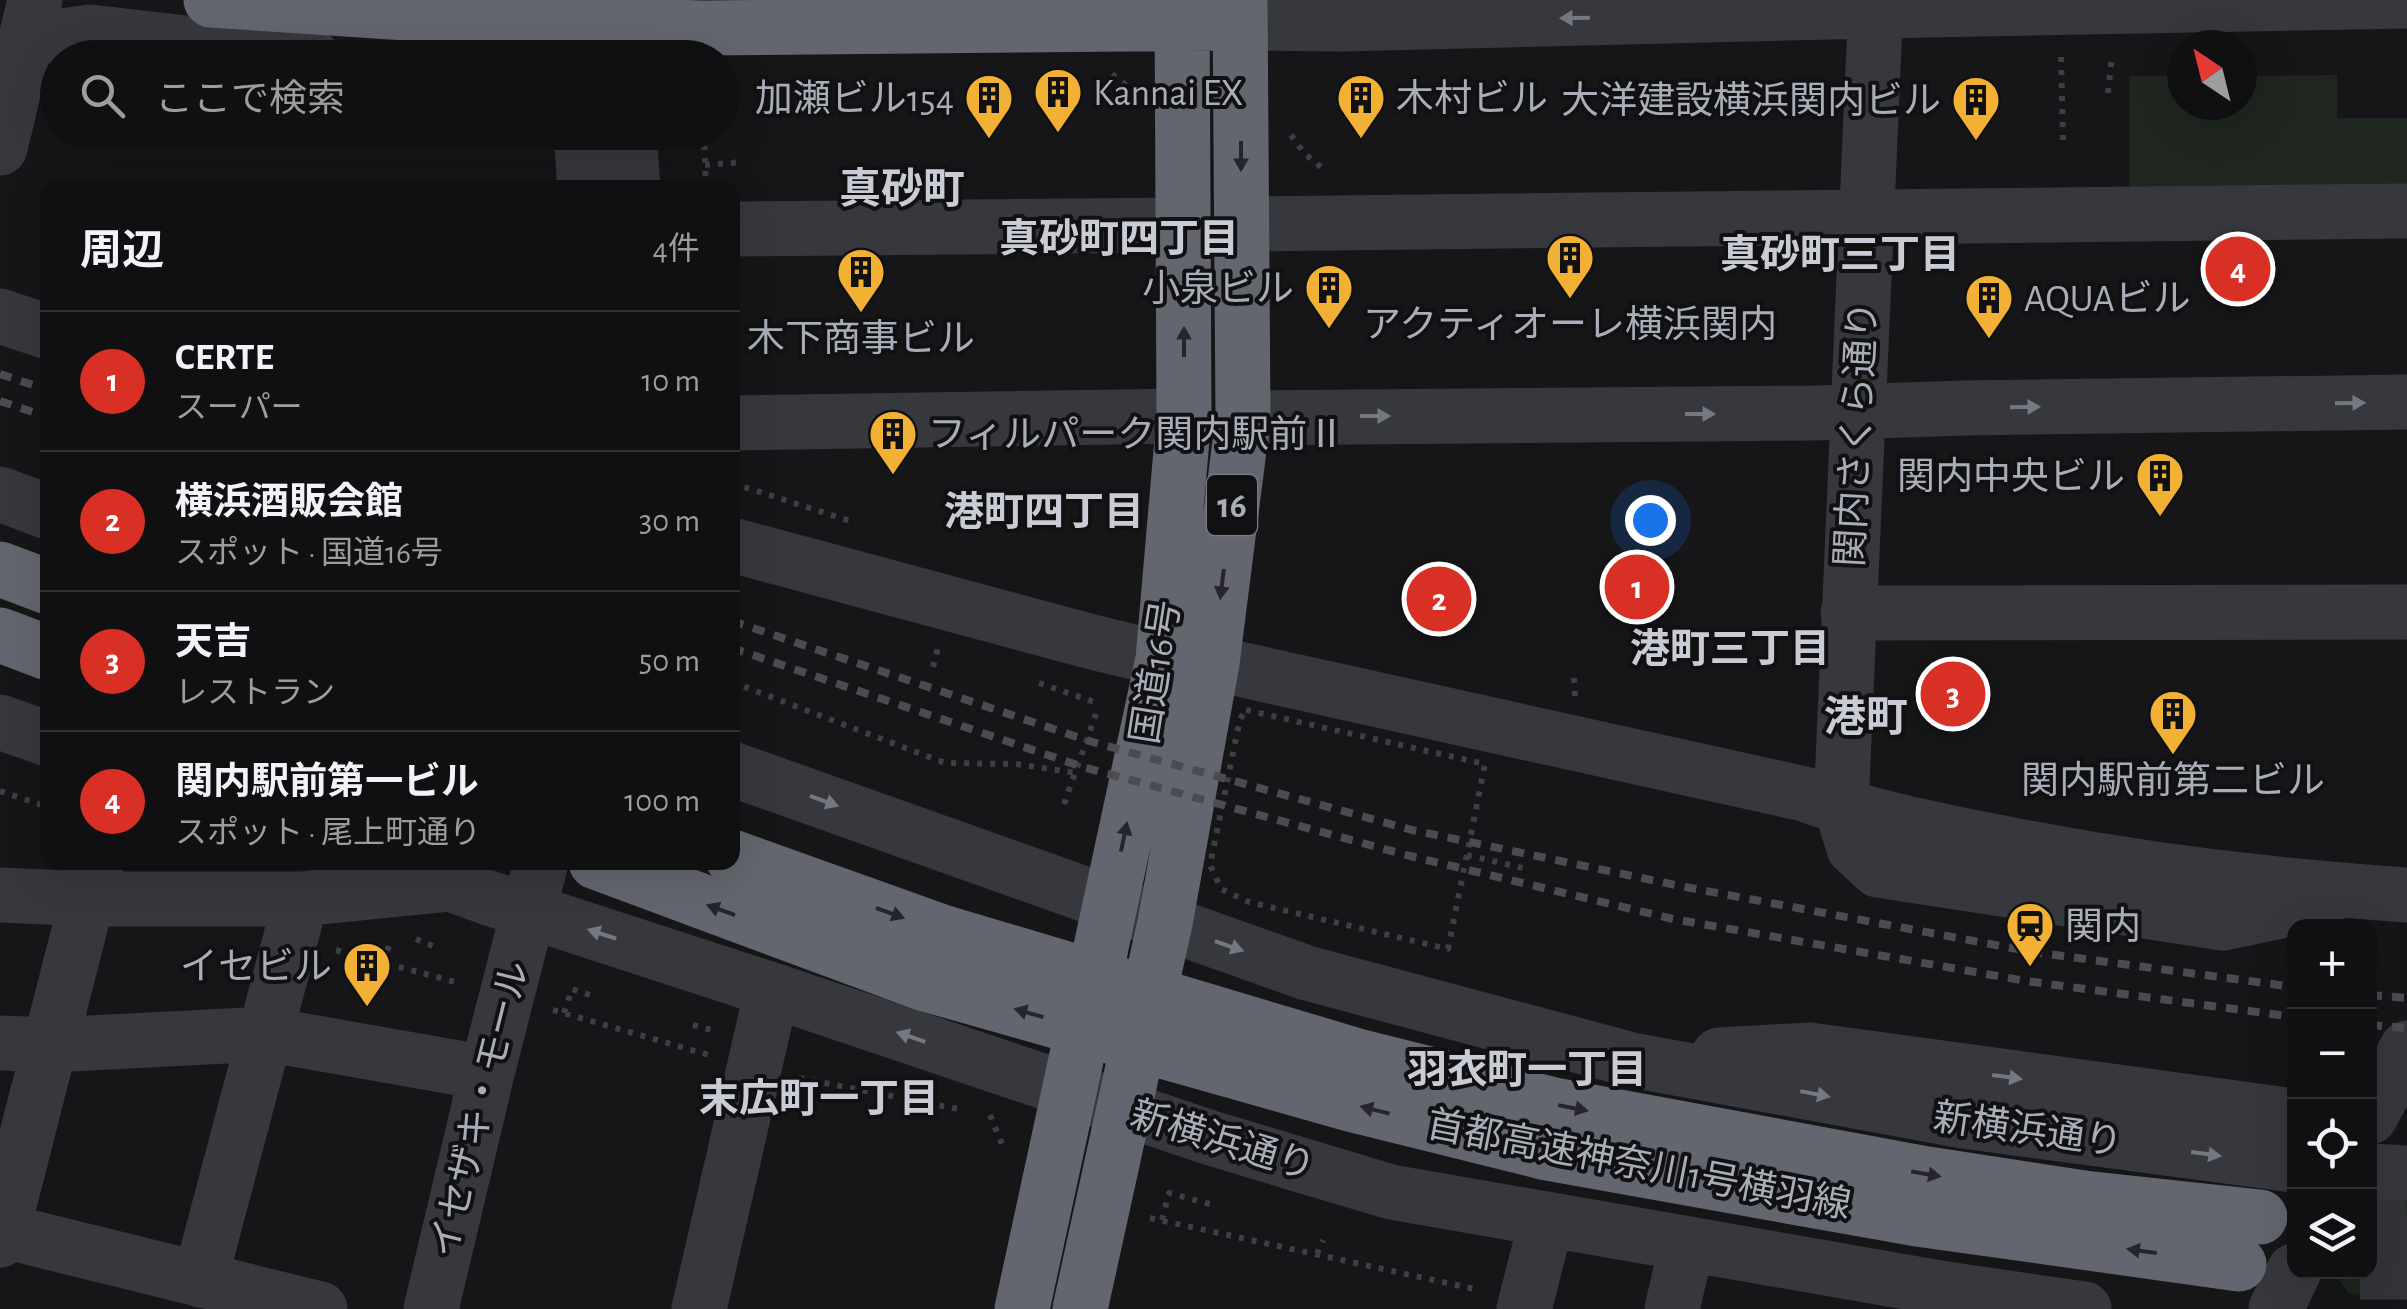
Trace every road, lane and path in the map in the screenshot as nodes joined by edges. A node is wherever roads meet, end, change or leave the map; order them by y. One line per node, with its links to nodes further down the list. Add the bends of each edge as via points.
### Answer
1 (211, 0): 7 (highway)
2 (2407, 1): 3 (street)
3 (1876, 5): 5 (street, one-way to 5, via 1342,24); 25 (street, 関内さくら通り)
4 (1182, 12): 5 (highway); 7 (highway); 26 (highway, 国道16号 / 16)
5 (1240, 12): 27 (highway, 国道16号 / 16, one-way to 27)
6 (45, 18): 8 (street, via 90,32); 14 (street)
7 (620, 28)
8 (159, 40)
9 (2112, 42): 11 (path)
10 (2061, 60): 13 (path)
11 (2108, 92)
12 (1283, 124): 20 (path)
13 (2063, 140)
14 (0, 148)
15 (582, 150): 21 (street)
16 (631, 150): 22 (street)
17 (705, 150): 19 (path)
18 (742, 162): 19 (path)
19 (705, 165): 23 (path)
20 (1332, 176)
21 (584, 180)
22 (633, 180)
23 (706, 180)
24 (2407, 211): 25 (street)
25 (1867, 216): 27 (street); 32 (street, 関内さくら通り)
26 (1184, 224): 28 (street); 33 (highway, 国道16号 / 16, one-way to 26)
27 (1242, 224): 34 (highway, 国道16号 / 16)
28 (740, 228)
29 (0, 316): 30 (street)
30 (40, 329)
31 (2407, 402): 32 (street, one-way to 31)
32 (1856, 412): 34 (street, one-way to 32); 42 (street, 関内さくら通り)
33 (1184, 416): 35 (street); 45 (highway, 国道16号 / 16)
34 (1243, 418): 45 (highway, 国道16号 / 16, one-way to 45)
35 (740, 422)
36 (0, 494): 37 (street)
37 (40, 509)
38 (740, 546): 45 (street, via 1096,643)
39 (0, 569): 40 (highway)
40 (40, 584)
41 (2407, 612): 42 (street)
42 (1848, 613): 56 (street, 関内さくら通り)
43 (0, 636): 44 (highway)
44 (40, 651)
45 (1188, 661): 56 (street); 69 (highway, 国道16号 / 16, one-way to 45); 70 (highway, 国道16号 / 16)
46 (740, 685): 52 (path, via 946,763)
47 (1105, 689): 52 (path)
48 (0, 722): 49 (street)
49 (40, 736)
50 (1485, 764): 57 (path)
51 (740, 772): 69 (street, 新横浜通り, one-way to 69)
52 (1076, 773): 55 (path)
53 (0, 792): 54 (path)
54 (40, 804)
55 (1064, 804)
56 (1841, 807): 67 (street, via 2063,856)
57 (1467, 855): 59 (path); 65 (path, via 1448,949 1250,902)
58 (740, 860): 61 (highway, 首都高速神奈川1号横羽線, one-way to 61, via 940,931 1361,1057 1554,1105 2084,1198 2249,1241 1917,1219 1547,1153 922,983)
59 (1527, 869)
60 (412, 870): 63 (street, 新横浜通り)
61 (618, 870)
62 (92, 881): 66 (street); 68 (street); 75 (street)
63 (450, 884): 64 (street, 新横浜通り); 68 (street)
64 (534, 885): 71 (street, 新横浜通り, one-way to 64); 79 (street, イセザキ・モール)
65 (1221, 889)
66 (0, 894)
67 (2407, 895)
68 (301, 899): 74 (street)
69 (1110, 903): 70 (street, 新横浜通り); 78 (highway, 国道16号 / 16, bridge)
70 (1165, 923): 77 (street, 新横浜通り, one-way to 77, via 1307,973); 80 (highway, 国道16号 / 16, bridge)
71 (772, 990): 78 (street, 新横浜通り, one-way to 71); 102 (street)
72 (590, 995): 73 (path, via 572,989)
73 (564, 1013)
74 (266, 1034): 75 (street); 79 (street); 97 (street)
75 (26, 1044): 92 (street)
76 (2407, 1048): 81 (street)
77 (1632, 1060): 82 (street, one-way to 82, via 1810,1050); 85 (street, 新横浜通り, one-way to 85, via 1963,1121)
78 (1074, 1068): 80 (street, 新横浜通り); 103 (highway, 国道16号 / 16)
79 (487, 1072): 101 (street, イセザキ・モール)
80 (1129, 1086): 90 (street, 新横浜通り, via 1391,1192); 104 (highway, 国道16号 / 16)
81 (2377, 1104)
82 (2287, 1115)
83 (2377, 1127): 84 (street)
84 (2407, 1130)
85 (2287, 1165)
86 (2377, 1172): 87 (street)
87 (2407, 1174)
88 (1217, 1206): 91 (path, via 1169,1193)
89 (1147, 1217): 91 (path)
90 (1547, 1219): 94 (street, 新横浜通り); 99 (street)
91 (1162, 1220): 95 (path)
92 (1, 1233): 97 (street)
93 (1323, 1240): 95 (path)
94 (1687, 1244): 98 (street, 新横浜通り); 105 (street)
95 (1318, 1254): 99 (path)
96 (2290, 1279): 107 (street)
97 (209, 1283): 100 (street)
98 (1944, 1299): 106 (street, 新横浜通り)
99 (1525, 1305)
100 (320, 1309)
101 (430, 1309)
102 (699, 1309)
103 (1022, 1309)
104 (1080, 1309)
105 (1672, 1309)
106 (2084, 1309)
107 (2276, 1309)

